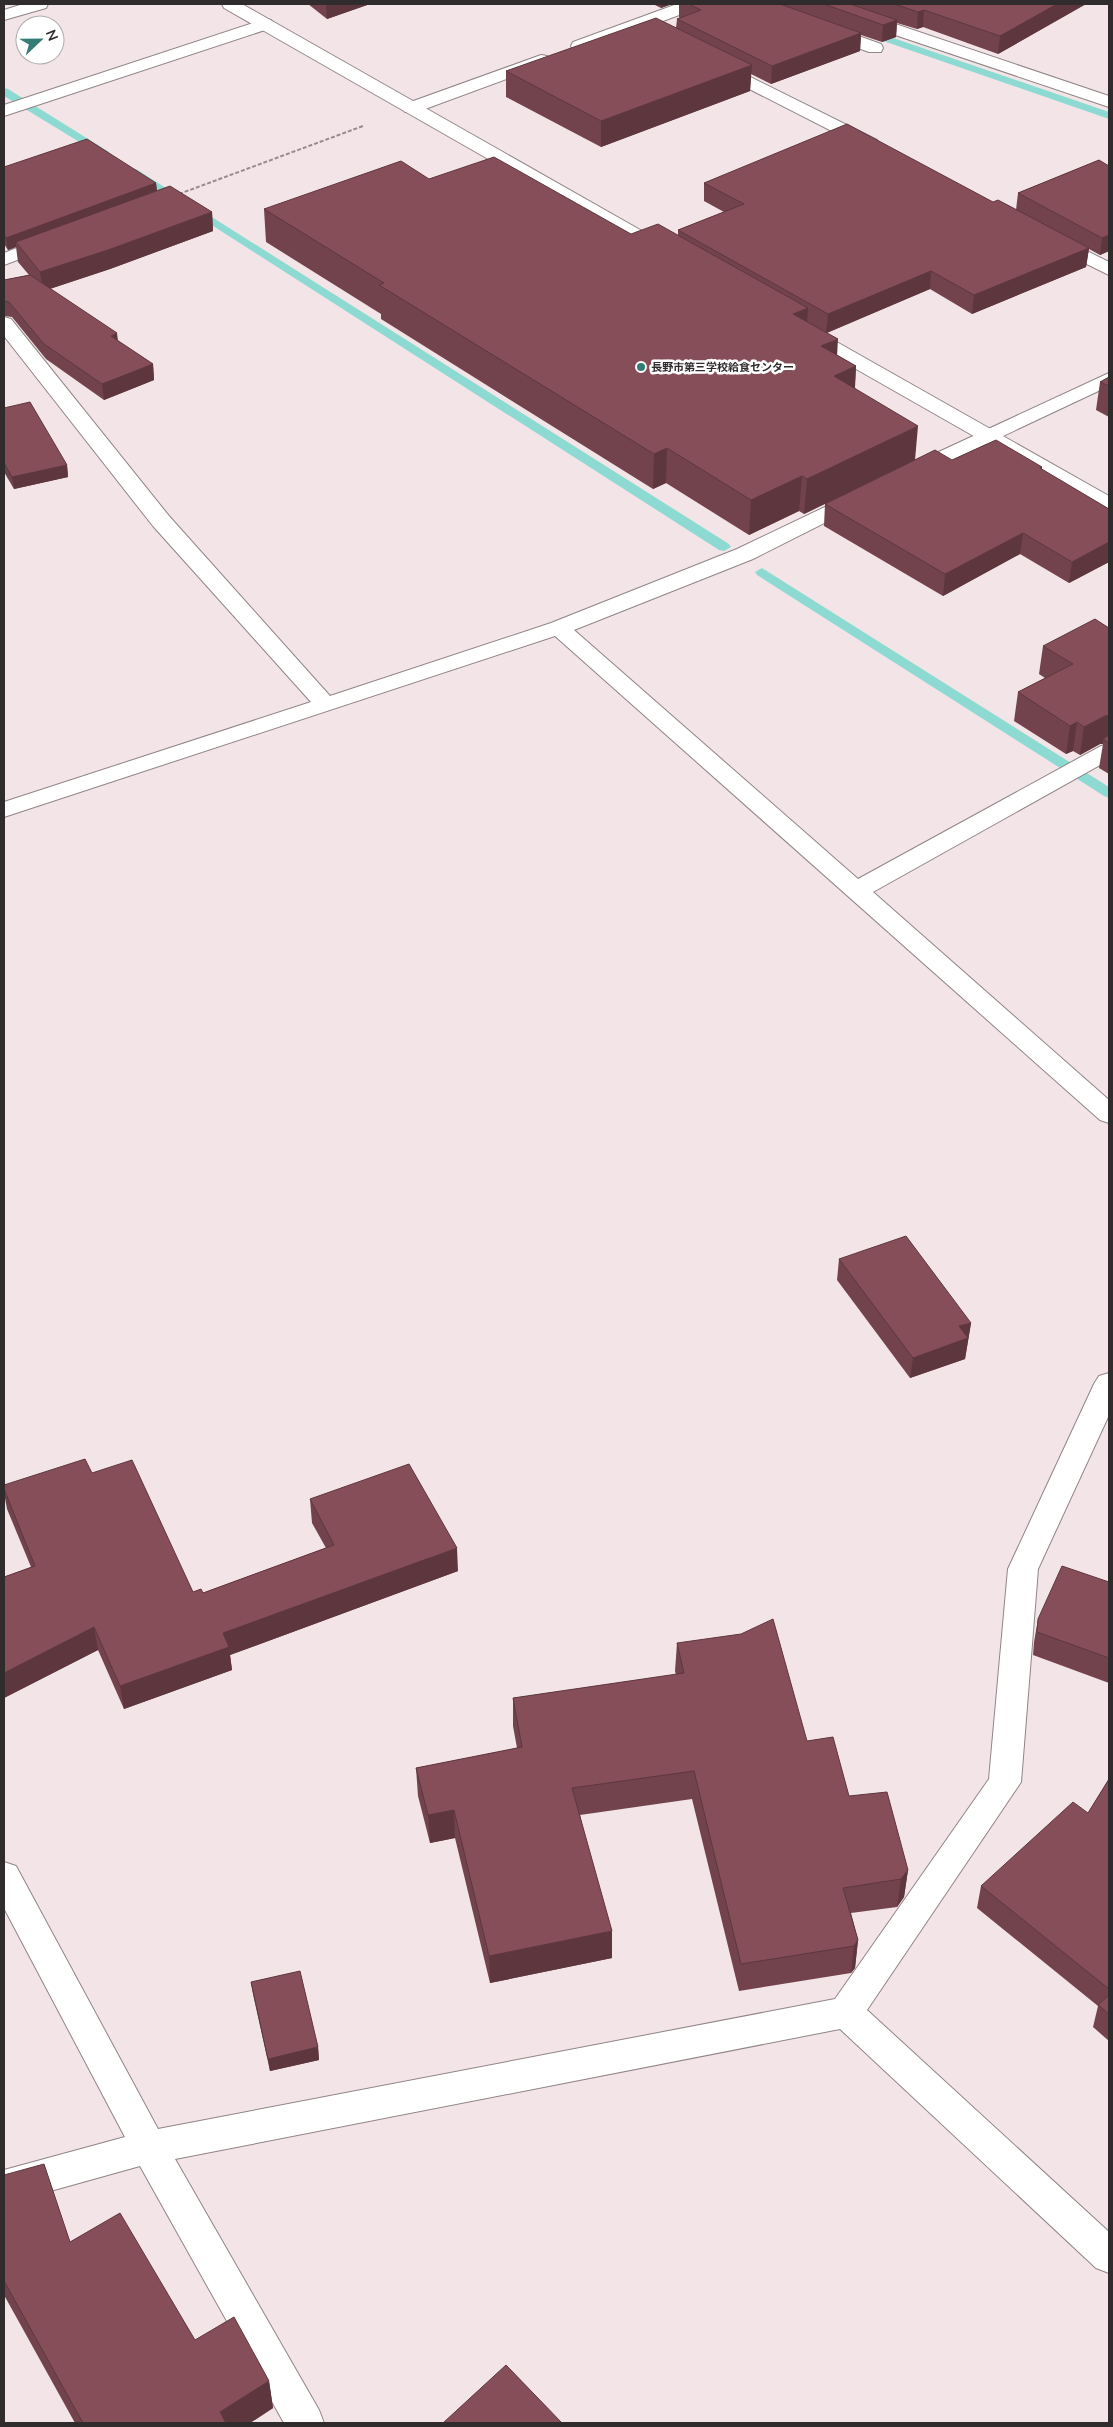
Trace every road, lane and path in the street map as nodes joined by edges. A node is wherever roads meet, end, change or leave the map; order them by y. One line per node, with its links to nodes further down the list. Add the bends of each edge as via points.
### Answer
1 (40, 4): 6 (street)
2 (230, 4): 7 (street)
3 (692, 4): 8 (street)
4 (754, 4): 10 (street)
5 (820, 4): 12 (street)
6 (4, 15)
7 (265, 24): 13 (street); 14 (street)
8 (636, 24): 9 (street); 14 (street)
9 (653, 33)
10 (875, 48)
11 (705, 60): 15 (street)
12 (1109, 102)
13 (12, 108)
14 (411, 108): 16 (path); 20 (street)
15 (884, 150)
16 (172, 196)
17 (1040, 232): 21 (street)
18 (66, 235): 19 (street)
19 (4, 258)
20 (677, 259)
21 (1109, 269)
22 (4, 323): 28 (street, via 161,521)
23 (789, 323): 25 (street)
24 (1109, 379): 25 (street)
25 (986, 435): 26 (street); 27 (street, via 745,554)
26 (1109, 505)
27 (558, 628): 28 (street); 31 (street)
28 (324, 703): 30 (street)
29 (1109, 751): 31 (street)
30 (4, 810)
31 (856, 891): 32 (street)
32 (1109, 1114)
33 (1109, 1384): 35 (street, via 1023,1569 1005,1782)
34 (4, 1876): 36 (street)
35 (846, 2012): 36 (street); 38 (street)
36 (148, 2147): 37 (street); 39 (street)
37 (4, 2187)
38 (1109, 2256)
39 (305, 2423)

